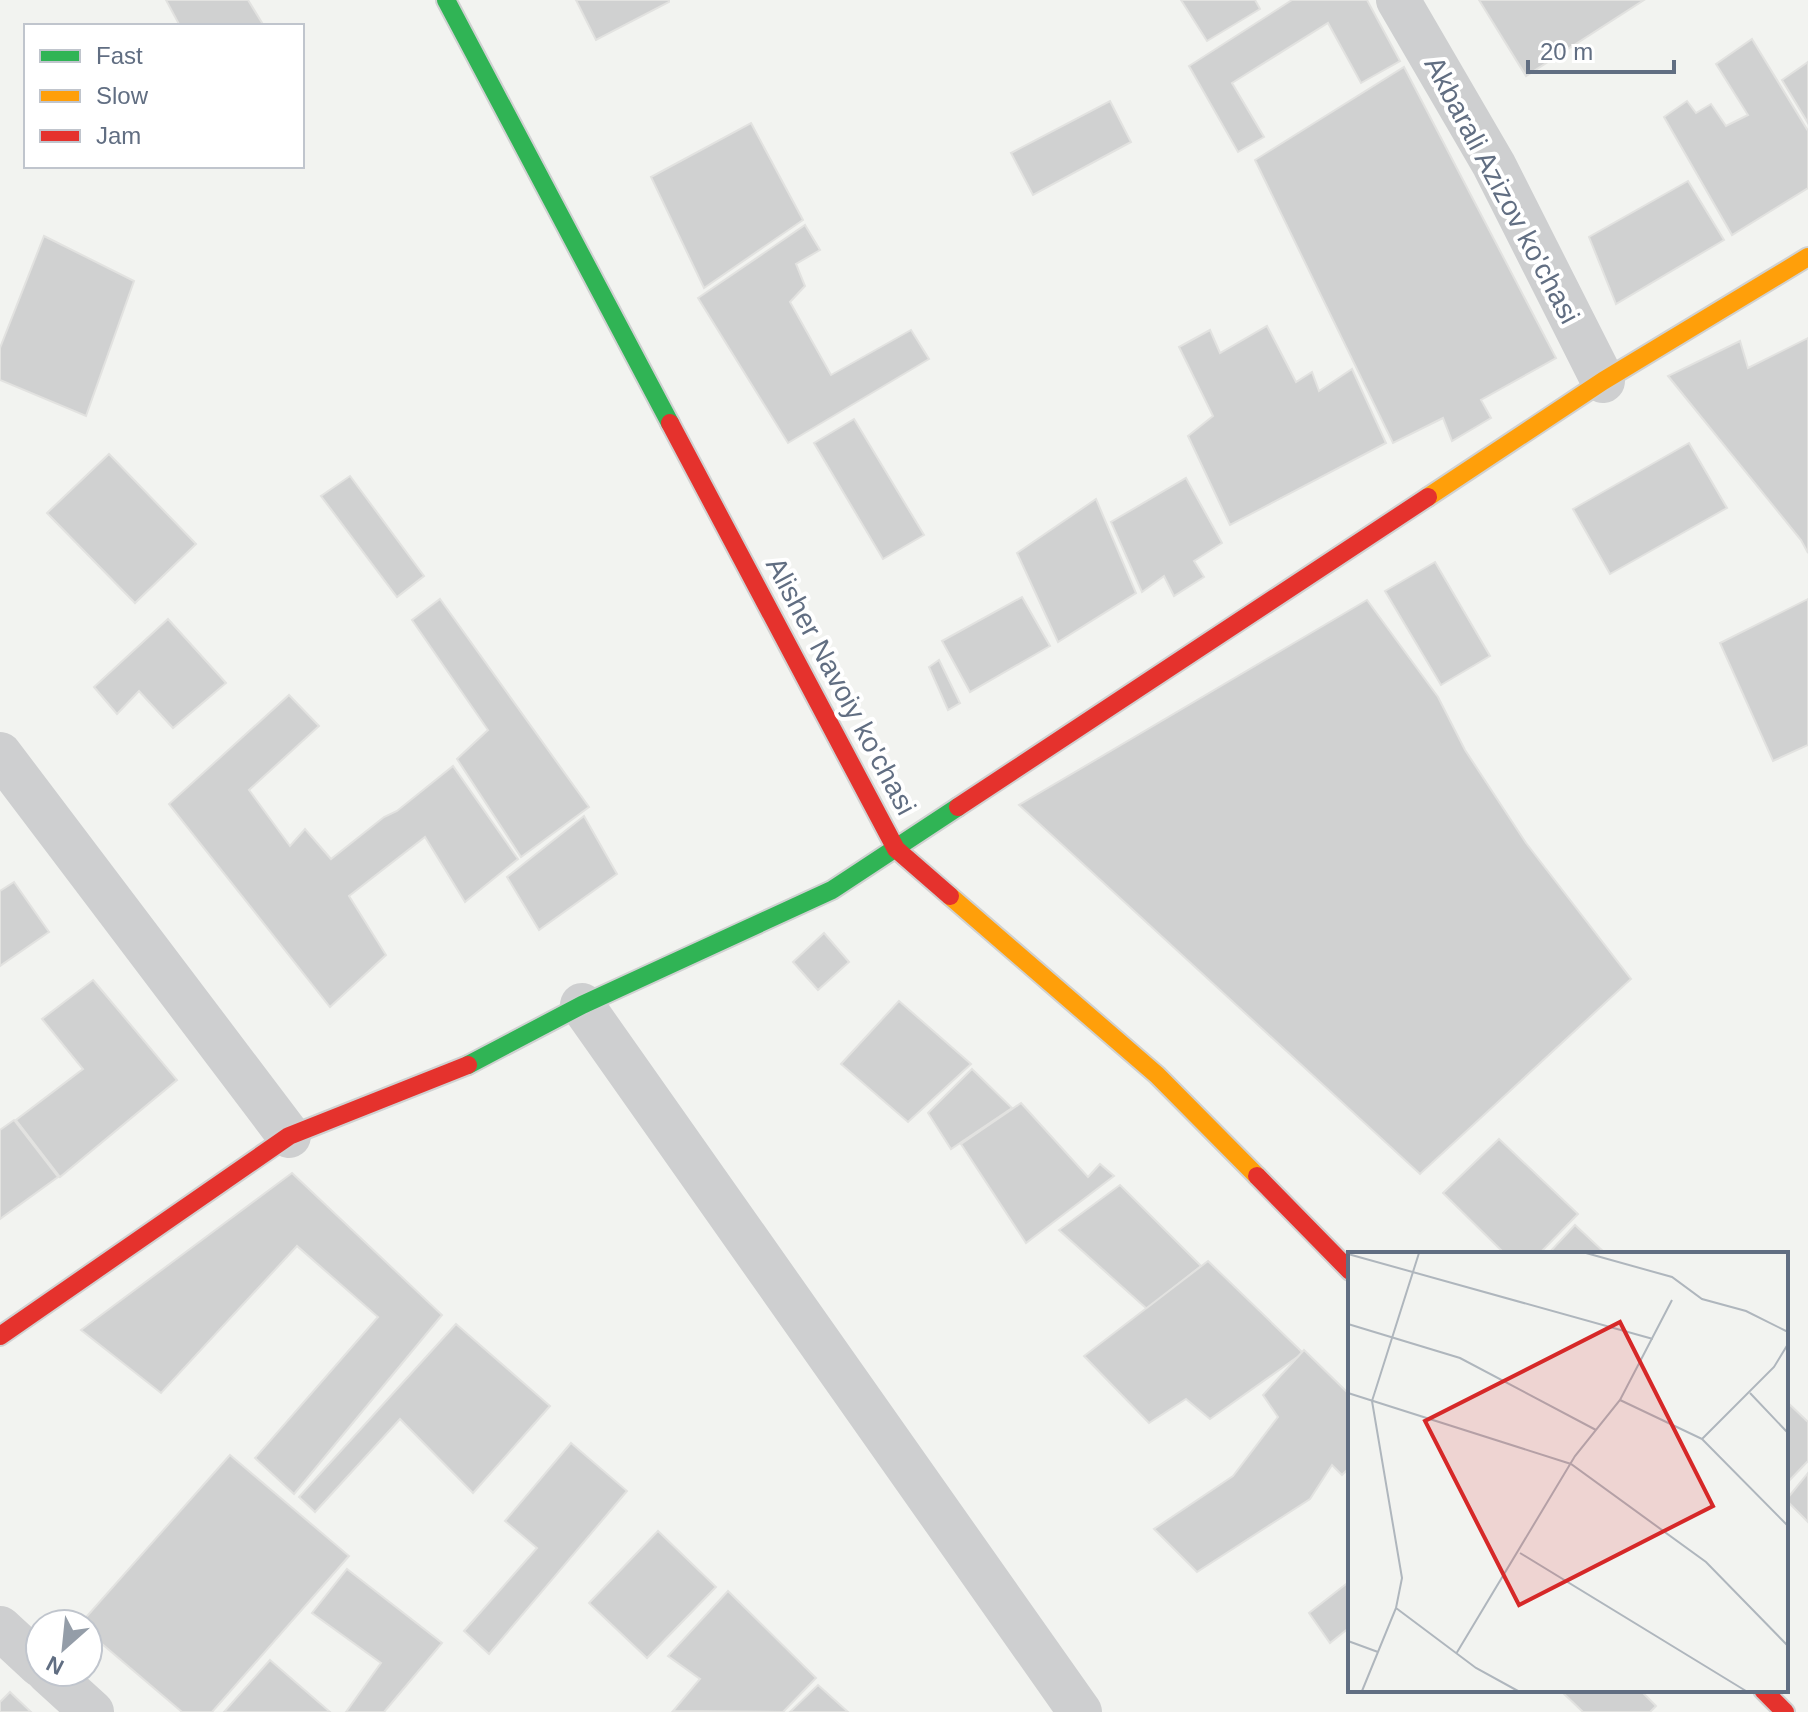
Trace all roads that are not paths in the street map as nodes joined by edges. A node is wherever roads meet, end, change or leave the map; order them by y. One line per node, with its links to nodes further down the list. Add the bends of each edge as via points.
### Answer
1 (446, 0): 6 (street, Alisher Navoiy ko'chasi)
2 (1398, 0): 4 (street, Akbarali Azizov ko'chasi, via 1494,165)
3 (1808, 257): 4 (street)
4 (1603, 381): 6 (street)
5 (0, 754): 8 (street)
6 (896, 849): 7 (street, via 832,890); 9 (street, Alisher Navoiy ko'chasi, via 1157,1075)
7 (582, 1005): 8 (street, via 458,1070); 16 (street)
8 (289, 1136): 10 (street)
9 (1348, 1269)
10 (0, 1336)
11 (0, 1628): 12 (street)
12 (24, 1650)
13 (66, 1688): 15 (street)
14 (1765, 1692): 17 (street)
15 (92, 1712)
16 (1080, 1712)
17 (1785, 1712)

